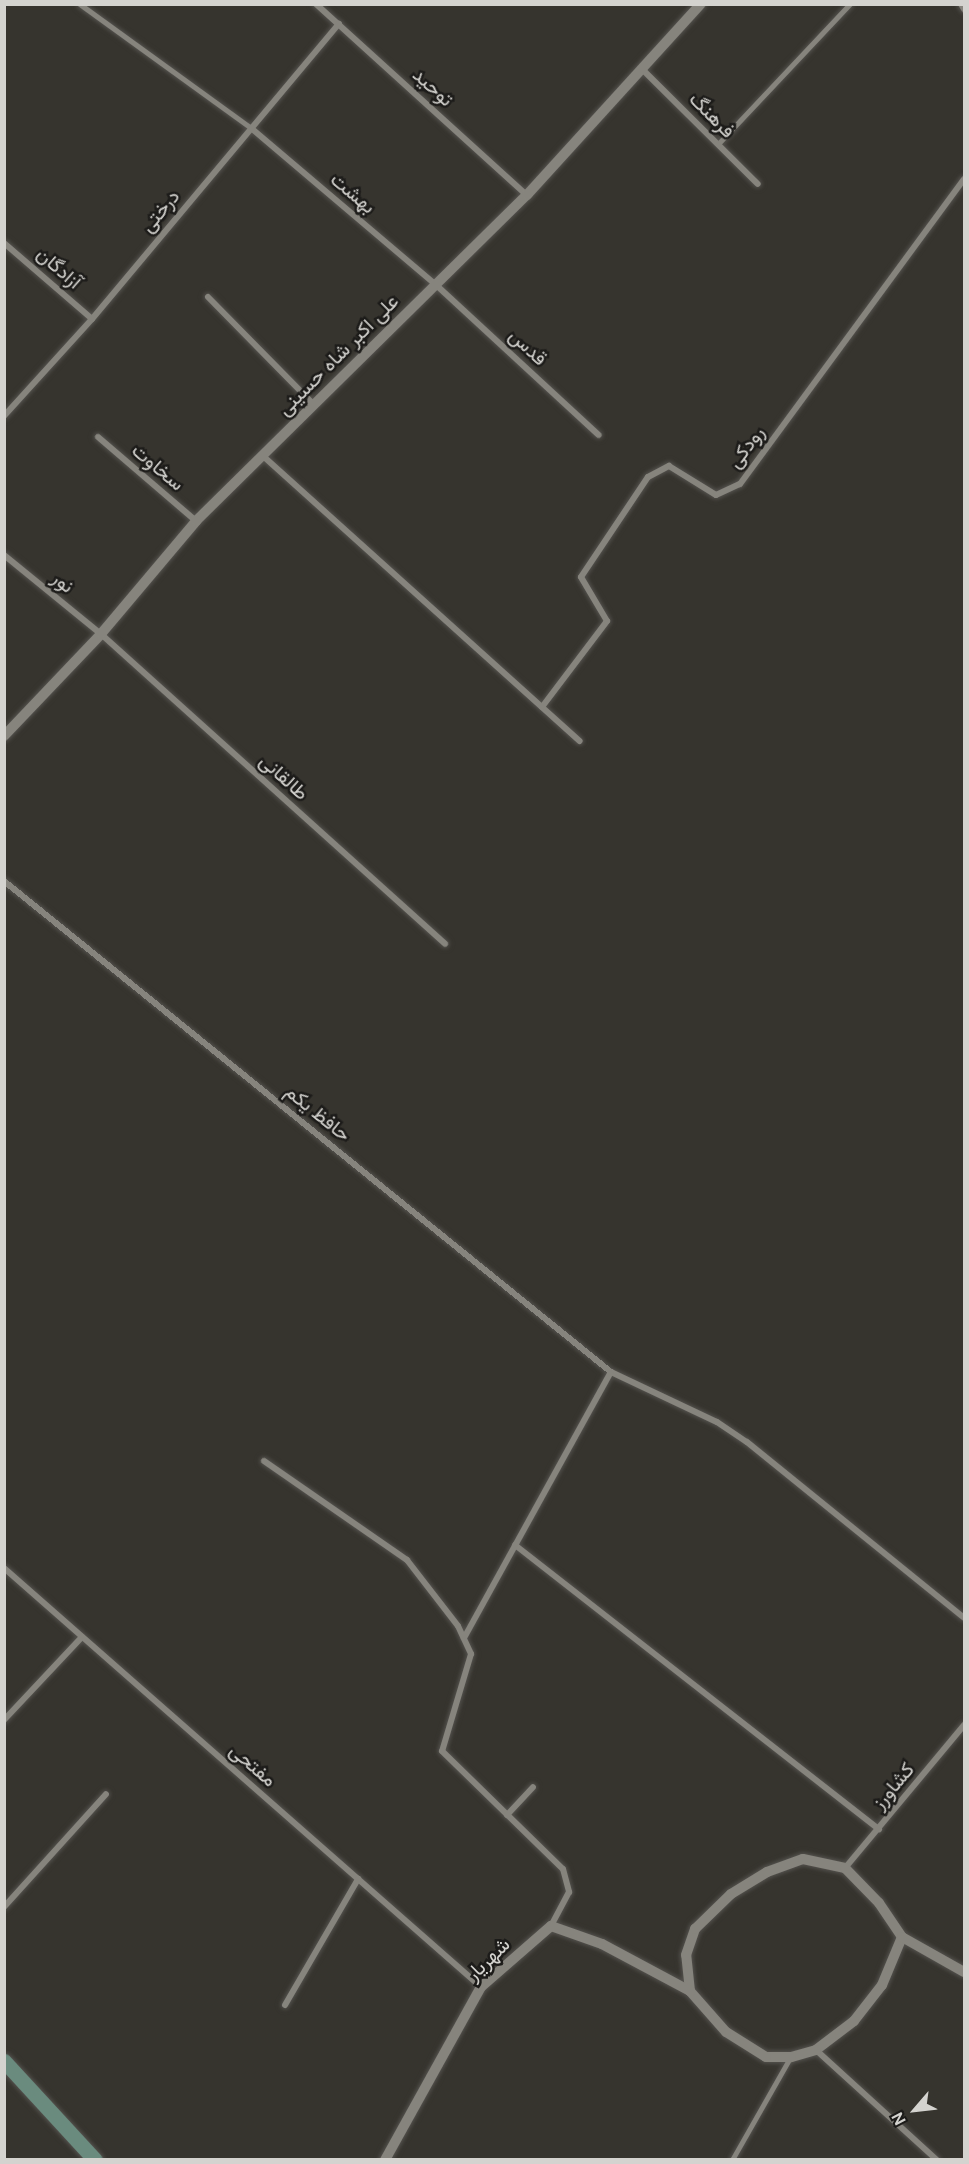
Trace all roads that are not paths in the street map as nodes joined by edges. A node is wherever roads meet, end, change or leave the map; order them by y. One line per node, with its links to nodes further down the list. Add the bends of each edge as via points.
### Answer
1 (80, 4): 9 (lane)
2 (316, 4): 7 (street, توحید)
3 (701, 4): 8 (street, علی اکبر شاه حسینی)
4 (850, 4): 10 (lane)
5 (960, 4): 6 (street)
6 (964, 9)
7 (339, 24): 9 (street, درختی); 13 (street, توحید)
8 (642, 69): 10 (street, فرهنگ); 13 (street, علی اکبر شاه حسینی)
9 (251, 128): 15 (street, بهشت); 17 (street, درختی)
10 (718, 144): 12 (street, فرهنگ)
11 (964, 179): 26 (street, رودکی, via 740,484 716,495 669,466 648,477 581,577 607,621)
12 (758, 184)
13 (527, 195): 15 (street, علی اکبر شاه حسینی)
14 (4, 243): 17 (street, آزادگان)
15 (434, 284): 18 (street, علی اکبر شاه حسینی); 20 (street, قدس)
16 (208, 297): 18 (street)
17 (92, 319): 19 (street, درختی)
18 (314, 405): 22 (street, علی اکبر شاه حسینی)
19 (4, 416)
20 (599, 435)
21 (98, 437): 23 (street, سخاوت)
22 (263, 456): 23 (street, علی اکبر شاه حسینی); 26 (street)
23 (196, 521): 25 (street, علی اکبر شاه حسینی)
24 (4, 555): 25 (street, نور)
25 (101, 634): 27 (street, علی اکبر شاه حسینی); 30 (street, طالقانی)
26 (542, 707): 28 (street)
27 (4, 736)
28 (579, 741)
29 (4, 880): 31 (street, حافظ یکم)
30 (445, 944)
31 (611, 1372): 33 (street); 35 (street, حافظ یکم, via 717,1422 747,1442)
32 (264, 1461): 37 (street, via 407,1560)
33 (515, 1545): 37 (street); 43 (street)
34 (4, 1568): 36 (street, مفتحی)
35 (964, 1618)
36 (82, 1637): 38 (street); 45 (street, مفتحی)
37 (464, 1638): 42 (street, via 471,1654 442,1751)
38 (4, 1720)
39 (964, 1725): 43 (street, کشاورز)
40 (533, 1787): 42 (street)
41 (106, 1794): 46 (street)
42 (507, 1815): 47 (street, via 563,1869 569,1892)
43 (879, 1829): 44 (street, کشاورز)
44 (846, 1868): 48 (street, via 879,1903); 51 (street, via 803,1859 767,1872 732,1894 695,1929 686,1955)
45 (358, 1879): 50 (street, مفتحی); 52 (street)
46 (4, 1907)
47 (551, 1926): 50 (street, شهریار); 51 (street, via 602,1944)
48 (902, 1937): 49 (street); 53 (street, via 882,1985 854,2021)
49 (964, 1972)
50 (481, 1987): 57 (street, شهریار)
51 (690, 1990): 54 (street, via 726,2032 766,2057)
52 (285, 2005)
53 (816, 2050): 54 (street); 59 (street)
54 (791, 2057): 58 (lane)
55 (4, 2061): 56 (main road)
56 (95, 2160)
57 (385, 2160)
58 (732, 2160)
59 (936, 2160)

